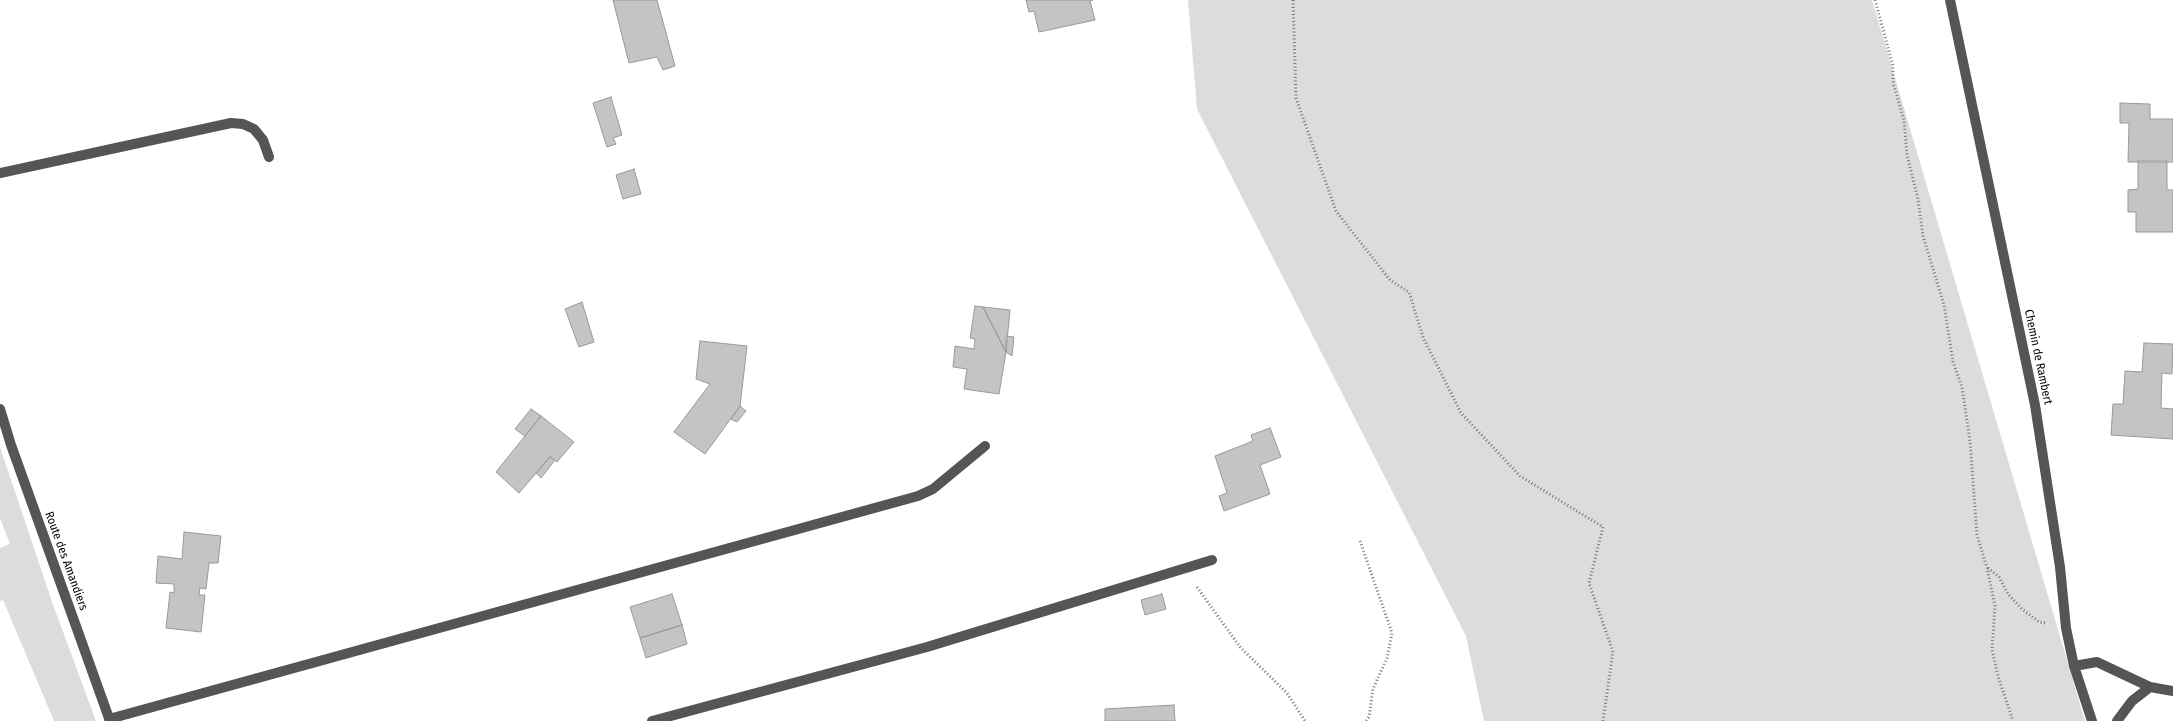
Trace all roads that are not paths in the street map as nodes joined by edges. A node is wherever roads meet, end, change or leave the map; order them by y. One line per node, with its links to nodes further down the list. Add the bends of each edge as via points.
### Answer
1 (1950, 0): 7 (street, Chemin de Rambert, via 2035,405)
2 (269, 157): 3 (street, via 263,140 254,129 231,123)
3 (0, 173)
4 (0, 409): 10 (street, Route des Amandiers)
5 (985, 446): 10 (street, via 933,490 918,496)
6 (1212, 560): 11 (street, via 927,647)
7 (2074, 666): 8 (street, via 2097,662); 12 (street, Chemin de Rambert)
8 (2150, 686): 9 (street); 13 (street, via 2132,701)
9 (2173, 691)
10 (110, 720)
11 (652, 721)
12 (2092, 721)
13 (2117, 721)

